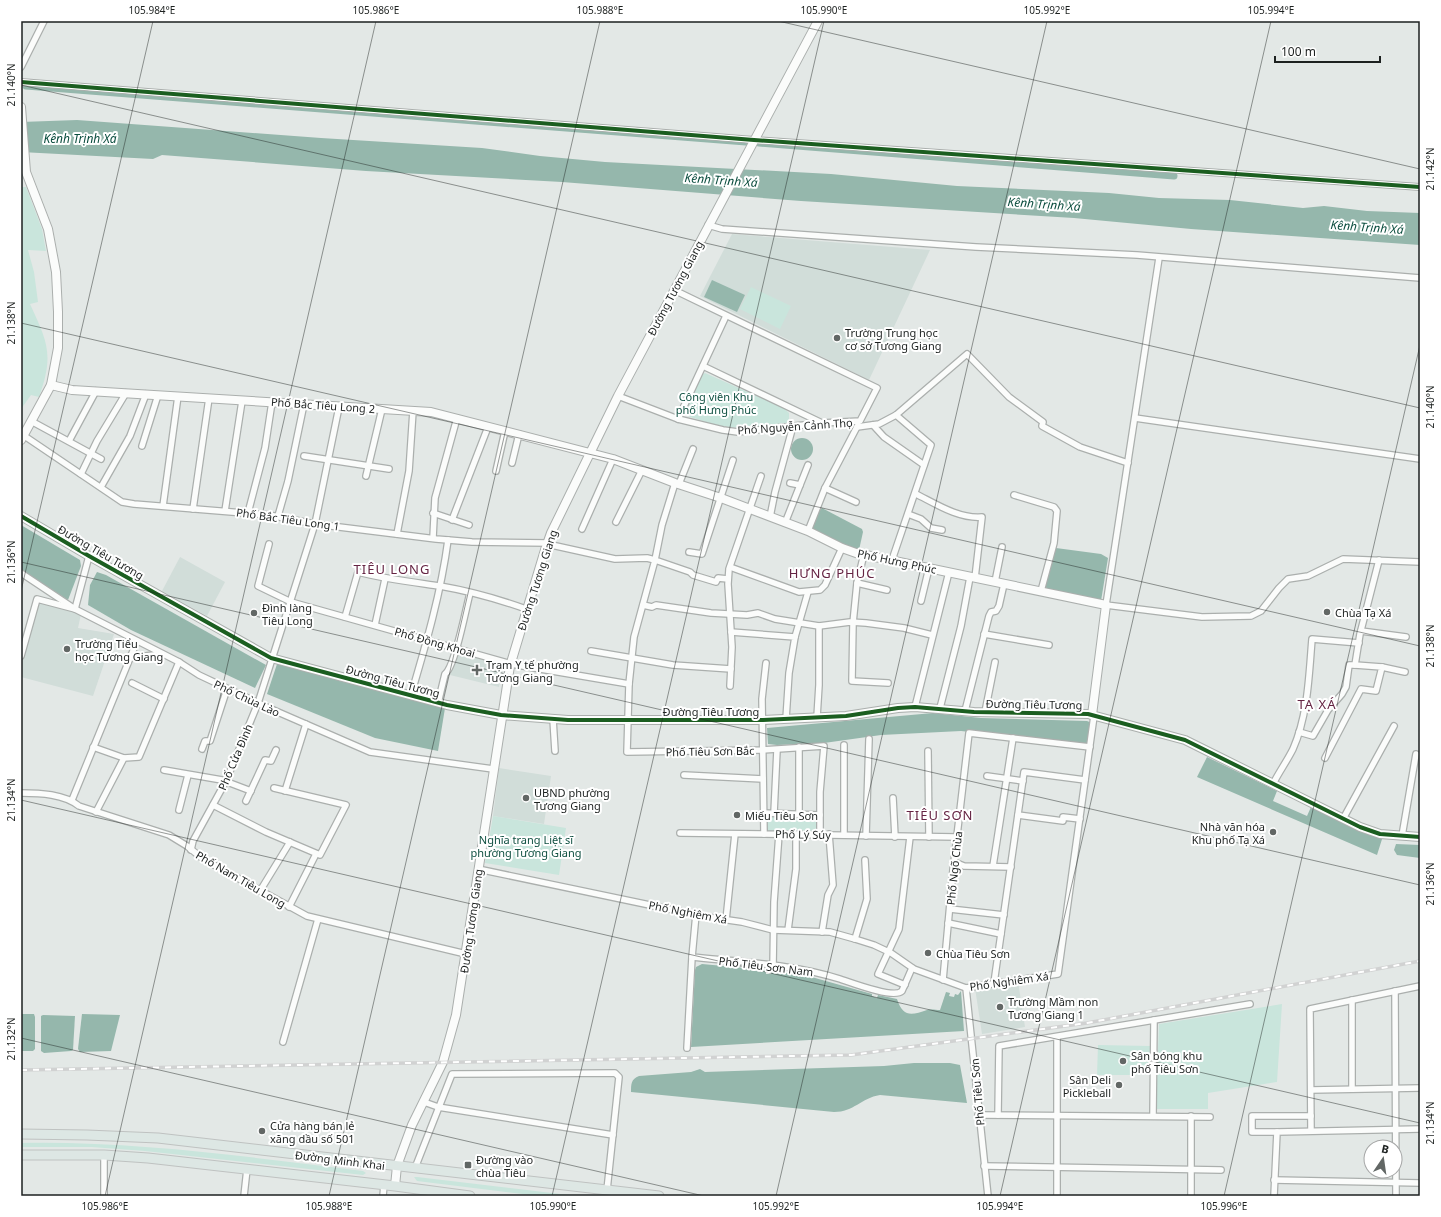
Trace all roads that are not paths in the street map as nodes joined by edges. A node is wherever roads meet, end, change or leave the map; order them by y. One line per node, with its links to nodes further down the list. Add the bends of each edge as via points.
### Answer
1 (44, 21): 3 (street)
2 (818, 21): 6 (street, Đường Tương Giang)
3 (21, 67)
4 (21, 82): 6 (street)
5 (21, 107): 14 (street, via 28,177 48,229 56,272 58,348)
6 (754, 140): 7 (street); 8 (street, Đường Tương Giang)
7 (1420, 187)
8 (708, 225): 9 (street, via 722,229); 11 (street, Đường Tương Giang)
9 (1159, 258): 10 (street); 30 (street)
10 (1420, 278)
11 (674, 290): 12 (street, Phố Nguyễn Cảnh Thọ); 20 (street, Đường Tương Giang)
12 (726, 316): 13 (street); 34 (street, Phố Nguyễn Cảnh Thọ, via 877,388)
13 (703, 366): 31 (street); 33 (street)
14 (51, 385): 15 (street, Phố Bắc Tiêu Long 2, via 72,390); 32 (street)
15 (96, 391): 16 (street, Phố Bắc Tiêu Long 2); 41 (street)
16 (126, 393): 17 (street, Phố Bắc Tiêu Long 2); 45 (street)
17 (146, 394): 18 (street, Phố Bắc Tiêu Long 2); 66 (street, via 130,436)
18 (158, 395): 19 (street, Phố Bắc Tiêu Long 2); 42 (street)
19 (178, 396): 21 (street, Phố Bắc Tiêu Long 2); 72 (street)
20 (618, 396): 31 (street, Phố Nguyễn Cảnh Thọ); 44 (street, Đường Tương Giang)
21 (208, 398): 22 (street, Phố Bắc Tiêu Long 2); 73 (street)
22 (242, 401): 23 (street, Phố Bắc Tiêu Long 2); 75 (street)
23 (272, 402): 24 (street, Phố Bắc Tiêu Long 2); 76 (street, via 265,448)
24 (304, 404): 25 (street, Phố Bắc Tiêu Long 2); 80 (street)
25 (339, 407): 26 (street, Phố Bắc Tiêu Long 2); 51 (street, Phố Cửa Đình)
26 (382, 409): 27 (street, Phố Bắc Tiêu Long 2); 56 (street)
27 (413, 411): 29 (street, Phố Bắc Tiêu Long 2); 90 (street, via 409,471)
28 (896, 415): 35 (street); 53 (street, via 967,354 1009,397 1043,422 1042,426 1080,447); 55 (street, via 931,445)
29 (457, 418): 37 (street, Phố Bắc Tiêu Long 2); 77 (street)
30 (1135, 418): 48 (street); 53 (street)
31 (678, 419): 36 (street, Phố Nguyễn Cảnh Thọ, via 738,432)
32 (32, 421): 40 (street); 41 (street)
33 (822, 423): 34 (street, Phố Nguyễn Cảnh Thọ); 36 (street, Phố Nguyễn Cảnh Thọ)
34 (859, 424): 35 (street); 67 (street)
35 (874, 425): 55 (street, via 884,437)
36 (793, 426): 81 (street)
37 (488, 427): 38 (street, Phố Bắc Tiêu Long 2); 82 (street)
38 (505, 431): 39 (street, Phố Bắc Tiêu Long 2); 59 (street)
39 (519, 434): 44 (street, Phố Bắc Tiêu Long 2); 52 (street)
40 (22, 438): 60 (street, Phố Bắc Tiêu Long 1)
41 (69, 441): 45 (street)
42 (142, 446)
43 (693, 449): 64 (street)
44 (592, 452): 47 (street, Phố Hưng Phúc); 94 (street, Đường Tương Giang)
45 (90, 453): 49 (street); 60 (street)
46 (304, 456): 51 (street)
47 (614, 459): 58 (street, Phố Hưng Phúc); 87 (street)
48 (1420, 459)
49 (101, 460)
50 (733, 460): 70 (street)
51 (329, 461): 56 (street); 85 (street, Phố Cửa Đình)
52 (512, 463)
53 (1128, 463): 122 (street)
54 (808, 465): 65 (street)
55 (924, 465): 68 (street)
56 (368, 467): 57 (street); 61 (street)
57 (389, 469)
58 (642, 470): 64 (street, Phố Hưng Phúc); 83 (street)
59 (496, 471)
60 (81, 474): 66 (street, Phố Bắc Tiêu Long 1)
61 (366, 476)
62 (761, 476): 74 (street)
63 (790, 483): 65 (street)
64 (677, 484): 70 (street, Phố Hưng Phúc); 100 (street, via 662,525)
65 (800, 485): 84 (street)
66 (101, 487): 72 (street, Phố Bắc Tiêu Long 1, via 122,502)
67 (825, 488): 71 (street); 89 (street)
68 (916, 494): 78 (street); 108 (street, via 962,515 982,517)
69 (1014, 495): 116 (street, via 1054,507 1057,511 1054,543)
70 (721, 498): 74 (street, Phố Hưng Phúc); 97 (street, via 702,554)
71 (856, 502)
72 (163, 506): 73 (street, Phố Bắc Tiêu Long 1)
73 (193, 508): 75 (street, Phố Bắc Tiêu Long 1)
74 (749, 509): 81 (street, Phố Hưng Phúc); 104 (street)
75 (225, 511): 76 (street, Phố Bắc Tiêu Long 1)
76 (248, 513): 80 (street, Phố Bắc Tiêu Long 1)
77 (433, 513): 82 (street); 91 (street)
78 (908, 514): 88 (street, via 921,519 931,528); 101 (street)
79 (21, 516): 99 (street, Đường Tiêu Tương)
80 (278, 516): 85 (street, Phố Bắc Tiêu Long 1)
81 (770, 517): 84 (street, Phố Hưng Phúc)
82 (452, 520): 86 (street)
83 (616, 522)
84 (785, 523): 89 (street, Phố Hưng Phúc)
85 (315, 524): 90 (street, Phố Bắc Tiêu Long 1); 120 (street, Phố Cửa Đình)
86 (469, 525)
87 (582, 528)
88 (942, 530)
89 (808, 531): 96 (street, Phố Hưng Phúc)
90 (397, 534): 91 (street, Phố Bắc Tiêu Long 1)
91 (433, 538): 92 (street, Phố Bắc Tiêu Long 1)
92 (448, 540): 94 (street, Phố Bắc Tiêu Long 1); 114 (street)
93 (269, 544): 120 (street, Phố Đồng Khoai, via 258,586)
94 (548, 544): 100 (street, Phố Bắc Tiêu Long 1, via 615,559); 124 (street, Đường Tương Giang)
95 (1002, 547): 111 (street)
96 (842, 548): 98 (street, Phố Hưng Phúc); 117 (street, via 825,585 820,590)
97 (689, 552)
98 (864, 554): 101 (street, Phố Hưng Phúc); 112 (street)
99 (89, 556): 123 (street); 146 (street, Đường Tiêu Tương)
100 (655, 560): 110 (street, Phố Bắc Tiêu Long 1, via 716,582 718,578); 121 (street)
101 (892, 560): 105 (street, Phố Hưng Phúc)
102 (1379, 560): 103 (street); 122 (street, via 1346,558 1308,576 1288,579 1256,615 1202,617); 131 (street)
103 (1420, 562)
104 (730, 567): 110 (street); 117 (street, via 799,592)
105 (929, 568): 106 (street, Phố Hưng Phúc); 119 (street)
106 (949, 572): 108 (street, Phố Hưng Phúc); 134 (street)
107 (21, 573): 123 (street, Phố Chùa Lào)
108 (972, 577): 111 (street, Phố Hưng Phúc); 166 (street)
109 (385, 579): 114 (street); 126 (street, via 358,572); 129 (street)
110 (728, 579): 125 (street)
111 (995, 582): 113 (street, Phố Hưng Phúc)
112 (857, 583): 115 (street); 128 (street)
113 (1004, 584): 116 (street, Phố Hưng Phúc); 133 (street, via 999,606 996,611 991,612)
114 (440, 586): 118 (street); 137 (street)
115 (887, 590)
116 (1041, 591): 122 (street, Phố Hưng Phúc)
117 (808, 592): 127 (street)
118 (470, 593): 124 (street); 141 (street)
119 (921, 601)
120 (291, 602): 126 (street, Phố Đồng Khoai); 146 (street, Phố Cửa Đình)
121 (643, 604): 125 (street); 147 (street, via 634,637)
122 (1106, 605): 170 (street)
123 (75, 609): 138 (street, Phố Chùa Lào); 144 (street, via 36,599)
124 (526, 609): 151 (street, Đường Tương Giang)
125 (730, 615): 127 (street, via 758,613); 132 (street)
126 (345, 617): 129 (street, Phố Đồng Khoai)
127 (799, 623): 130 (street); 135 (street)
128 (853, 623): 130 (street); 134 (street, via 904,628); 157 (street, via 852,681)
129 (375, 625): 137 (street, Phố Đồng Khoai)
130 (819, 626): 171 (street)
131 (1361, 631): 136 (street); 139 (street)
132 (731, 632): 135 (street); 154 (street)
133 (984, 634): 140 (street); 167 (street)
134 (932, 635): 165 (street)
135 (795, 637): 173 (street, via 789,673)
136 (1406, 637)
137 (428, 640): 141 (street, Phố Đồng Khoai); 161 (street)
138 (137, 641): 143 (street, Phố Chùa Lào); 145 (street)
139 (1359, 643): 152 (street); 178 (street, via 1312,639 1309,687)
140 (1049, 644)
141 (456, 648): 151 (street, Phố Đồng Khoai); 164 (street, via 449,671 445,674)
142 (591, 651): 147 (street)
143 (163, 654): 145 (street); 148 (street, Phố Chùa Lào)
144 (21, 656)
145 (129, 658): 182 (street)
146 (271, 658): 161 (street, Đường Tiêu Tương); 163 (street, Phố Cửa Đình)
147 (632, 659): 154 (street); 158 (street)
148 (179, 662): 160 (street, Phố Chùa Lào); 162 (street)
149 (996, 662): 168 (street)
150 (766, 663): 175 (street, Phố Lý Súy, via 762,693)
151 (511, 664): 158 (street, Phố Đồng Khoai); 169 (street, Đường Tương Giang)
152 (1355, 665): 153 (street); 178 (street, via 1349,665 1346,687 1328,710 1314,736)
153 (1382, 668): 155 (street); 193 (street, via 1376,691 1361,689)
154 (731, 669): 159 (street)
155 (1405, 672)
156 (132, 683): 162 (street)
157 (888, 683)
158 (629, 684): 174 (street)
159 (730, 686)
160 (227, 689): 163 (street, Phố Chùa Lào); 185 (street, via 210,741 205,741)
161 (411, 695): 164 (street, Đường Tiêu Tương)
162 (164, 699): 192 (street, via 139,757)
163 (258, 703): 176 (street, Phố Chùa Lào); 202 (street, Phố Cửa Đình)
164 (438, 703): 169 (street, Đường Tiêu Tương)
165 (915, 707): 166 (street, Đường Tiêu Tương); 171 (street, Đường Tiêu Tương)
166 (940, 708): 167 (street, Đường Tiêu Tương)
167 (965, 711): 168 (street, Đường Tiêu Tương)
168 (985, 712): 170 (street, Đường Tiêu Tương, via 1068,713)
169 (501, 716): 172 (street, Đường Tiêu Tương); 194 (street, Đường Tương Giang)
170 (1093, 716): 184 (street, Phố Nghiêm Xá); 204 (street, Đường Tiêu Tương, via 1185,740)
171 (817, 717): 173 (street, Đường Tiêu Tương)
172 (553, 718): 174 (street, Đường Tiêu Tương); 189 (street)
173 (786, 719): 175 (street, Đường Tiêu Tương)
174 (628, 720): 175 (street, Đường Tiêu Tương); 187 (street, Phố Tiêu Sơn Bắc, via 627,752)
175 (763, 720): 187 (street, Phố Lý Súy)
176 (306, 724): 194 (street, Phố Chùa Lào, via 370,752); 207 (street)
177 (1394, 726): 221 (street)
178 (1299, 732): 204 (street, via 1293,748)
179 (1013, 738): 184 (street); 200 (street); 235 (street, Phố Ngõ Chùa, via 969,733)
180 (869, 739): 230 (street)
181 (844, 745): 229 (street)
182 (93, 747): 192 (street); 210 (street)
183 (799, 747): 188 (street, Phố Tiêu Sơn Bắc); 217 (street); 218 (street, Phố Tiêu Sơn Bắc, via 824,746)
184 (1090, 747): 201 (street, Phố Nghiêm Xá)
185 (202, 748)
186 (276, 750): 206 (street, via 271,761 265,760)
187 (762, 750): 188 (street, Phố Tiêu Sơn Bắc); 199 (street, Phố Lý Súy)
188 (777, 750): 216 (street)
189 (555, 751)
190 (928, 751): 234 (street)
191 (1416, 754): 231 (street)
192 (124, 758): 214 (street)
193 (1326, 758)
194 (493, 769): 244 (street, Đường Tương Giang)
195 (164, 770): 196 (street)
196 (188, 775): 202 (street); 213 (street)
197 (684, 776): 199 (street)
198 (987, 776): 200 (street)
199 (763, 779): 215 (street, Phố Lý Súy)
200 (1007, 779): 203 (street); 242 (street)
201 (1085, 780): 203 (street, via 1024,772); 220 (street, Phố Nghiêm Xá)
202 (226, 781): 206 (street); 212 (street, Phố Cửa Đình)
203 (1023, 781): 219 (street)
204 (1272, 784): 221 (street, Đường Tiêu Tương)
205 (274, 788): 207 (street)
206 (251, 791): 211 (street)
207 (284, 791): 239 (street, via 346,805 320,855)
208 (21, 793): 210 (street, Phố Nam Tiêu Long)
209 (892, 798): 232 (street)
210 (72, 800): 214 (street, Phố Nam Tiêu Long)
211 (246, 801)
212 (214, 805): 237 (street); 238 (street, Phố Cửa Đình, via 193,841)
213 (179, 810)
214 (96, 812): 238 (street, Phố Nam Tiêu Long, via 169,835)
215 (763, 813): 216 (street); 224 (street, Phố Lý Súy)
216 (774, 814): 217 (street)
217 (799, 814): 218 (street)
218 (820, 815): 227 (street)
219 (1018, 815): 220 (street, via 1063,821 1063,817); 243 (street)
220 (1080, 819): 264 (street, Phố Nghiêm Xá, via 1058,974)
221 (1343, 819): 231 (street, Đường Tiêu Tương, via 1380,834)
222 (680, 833): 223 (street)
223 (735, 834): 224 (street); 251 (street)
224 (764, 834): 225 (street, Phố Lý Súy)
225 (779, 834): 226 (street, Phố Lý Súy); 253 (street)
226 (796, 834): 227 (street, Phố Lý Súy); 254 (street, via 796,869)
227 (820, 834): 228 (street, Phố Lý Súy)
228 (829, 834): 229 (street, Phố Lý Súy); 255 (street, via 833,885 828,895)
229 (844, 835): 230 (street, Phố Lý Súy)
230 (866, 836): 232 (street, Phố Lý Súy)
231 (1402, 836): 236 (street, Đường Tiêu Tương)
232 (896, 837): 233 (street, Phố Lý Súy)
233 (910, 837): 234 (street, Phố Lý Súy); 258 (street, via 898,928)
234 (929, 837): 235 (street, Phố Lý Súy)
235 (957, 837): 241 (street, Phố Ngõ Chùa)
236 (1420, 837)
237 (290, 842): 239 (street); 245 (street)
238 (191, 850): 245 (street, Phố Nam Tiêu Long, via 202,859)
239 (316, 854): 246 (street)
240 (865, 860): 257 (street, via 867,899)
241 (954, 862): 242 (street, via 964,866); 247 (street, Phố Ngõ Chùa)
242 (993, 866): 243 (street)
243 (1011, 867): 249 (street)
244 (478, 868): 248 (street, Phố Nghiêm Xá); 259 (street, Đường Tương Giang)
245 (260, 891): 246 (street, Phố Nam Tiêu Long)
246 (289, 907): 250 (street, Phố Nam Tiêu Long)
247 (950, 909): 249 (street); 252 (street, Phố Ngõ Chùa)
248 (696, 914): 251 (street, Phố Nghiêm Xá); 260 (street)
249 (1004, 915): 256 (street)
250 (318, 919): 259 (street, Phố Nam Tiêu Long); 273 (street)
251 (726, 920): 253 (street, Phố Nghiêm Xá)
252 (948, 923): 256 (street); 263 (street, Phố Ngõ Chùa)
253 (773, 930): 254 (street, Phố Nghiêm Xá); 261 (street)
254 (788, 930): 255 (street, Phố Nghiêm Xá)
255 (822, 932): 257 (street, Phố Nghiêm Xá)
256 (1001, 934): 264 (street)
257 (855, 939): 258 (street, Phố Nghiêm Xá)
258 (887, 952): 262 (street, Phố Nghiêm Xá); 265 (street, via 878,974)
259 (466, 954): 279 (street, Đường Tương Giang, via 456,1015 448,1045)
260 (692, 958): 261 (street, Phố Tiêu Sơn Nam); 274 (street)
261 (773, 967): 265 (street, Phố Tiêu Sơn Nam, via 813,971 893,994 901,993)
262 (912, 968): 263 (street, Phố Nghiêm Xá); 265 (street)
263 (942, 980): 267 (street, Phố Nghiêm Xá)
264 (994, 983): 267 (street, Phố Nghiêm Xá)
265 (905, 985)
266 (1420, 986): 268 (street)
267 (966, 988): 281 (street, Phố Tiêu Sơn)
268 (1395, 992): 269 (street); 275 (street)
269 (1352, 1000): 277 (street); 278 (street, via 1310,1009)
270 (1250, 1004): 271 (street)
271 (1154, 1020): 272 (street); 284 (street)
272 (1057, 1037): 282 (street, via 999,1046); 283 (street)
273 (283, 1042)
274 (687, 1048)
275 (1395, 1088): 276 (street); 277 (street); 289 (street)
276 (1420, 1088)
277 (1352, 1089): 278 (street)
278 (1311, 1090): 286 (street)
279 (424, 1102): 280 (street); 296 (street, Đường Tương Giang, via 412,1125)
280 (438, 1107): 293 (street); 293 (street, via 452,1074 615,1073 619,1077); 299 (street)
281 (978, 1115): 282 (street); 297 (street, Phố Tiêu Sơn)
282 (998, 1115): 283 (street)
283 (1057, 1116): 284 (street); 298 (street)
284 (1153, 1116): 285 (street)
285 (1191, 1116): 287 (street); 301 (street)
286 (1311, 1116): 290 (street); 291 (street, via 1252,1116 1252,1132)
287 (1210, 1117)
288 (1420, 1129): 289 (street)
289 (1395, 1130): 290 (street); 304 (street)
290 (1311, 1131): 291 (street)
291 (1277, 1132): 303 (street)
292 (21, 1134): 296 (main road, Đường Minh Khai, via 158,1138)
293 (613, 1135): 308 (street)
294 (21, 1155): 295 (main road, Đường Minh Khai)
295 (104, 1155): 300 (main road, Đường Minh Khai); 309 (street)
296 (398, 1166): 299 (main road, Đường Minh Khai); 307 (street, Đường Tương Giang)
297 (984, 1166): 298 (street); 314 (street, Phố Tiêu Sơn)
298 (1057, 1167): 301 (street); 315 (street)
299 (415, 1168): 308 (main road, Đường Minh Khai)
300 (247, 1169): 306 (main road, Đường Minh Khai); 310 (street)
301 (1191, 1169): 302 (street); 316 (street)
302 (1221, 1170)
303 (1274, 1180): 304 (street); 317 (street)
304 (1396, 1183): 305 (street); 318 (street)
305 (1420, 1183)
306 (384, 1185): 307 (main road, Đường Minh Khai); 311 (street)
307 (395, 1186): 312 (main road, Đường Minh Khai)
308 (607, 1190): 313 (main road, Đường Minh Khai)
309 (104, 1196)
310 (244, 1196)
311 (383, 1196)
312 (470, 1196)
313 (659, 1196)
314 (988, 1196)
315 (1057, 1196)
316 (1191, 1196)
317 (1274, 1196)
318 (1396, 1196)

